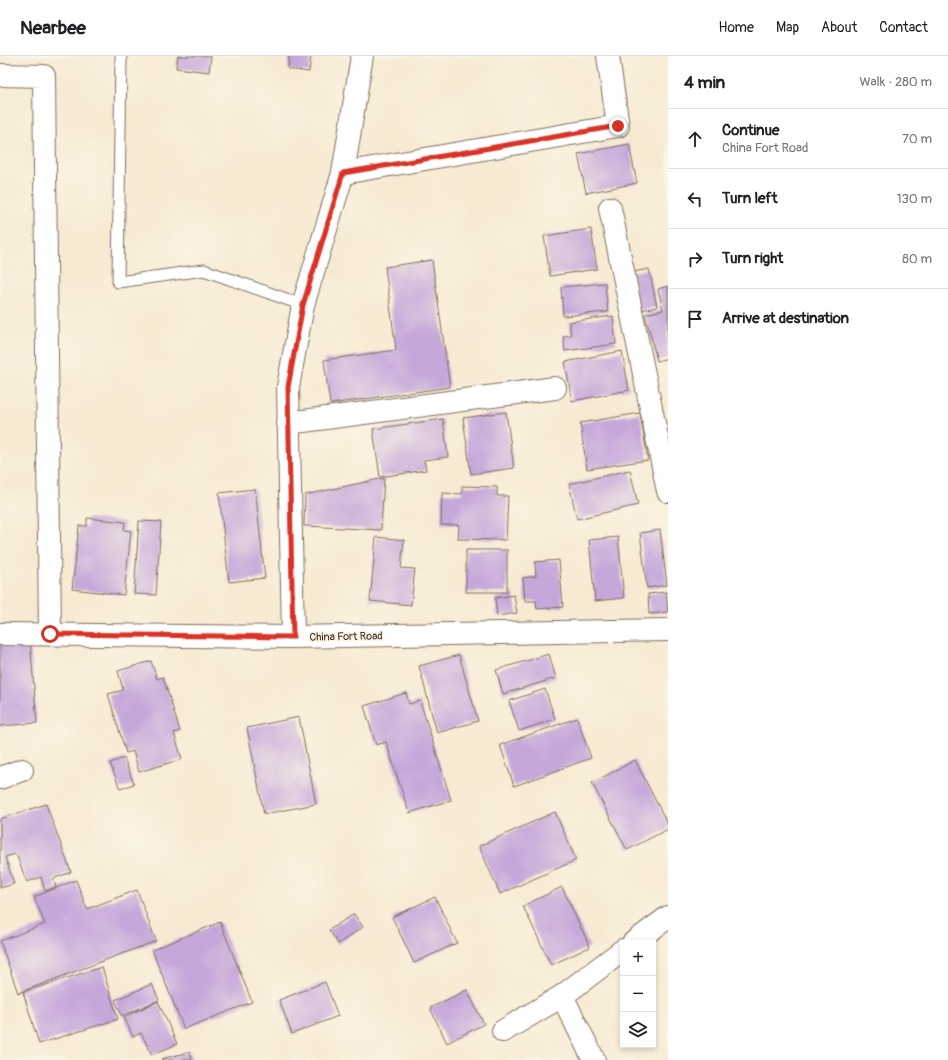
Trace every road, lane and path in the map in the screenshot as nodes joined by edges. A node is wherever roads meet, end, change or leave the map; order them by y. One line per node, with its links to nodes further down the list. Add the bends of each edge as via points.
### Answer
1 (121, 56): 7 (lane, via 118,282 204,270)
2 (362, 56): 5 (street)
3 (608, 56): 5 (street, via 618,126)
4 (0, 75): 13 (street, via 44,76)
5 (343, 173): 7 (street)
6 (610, 208): 10 (street)
7 (303, 305): 9 (street, via 288,387)
8 (555, 388): 9 (street)
9 (288, 423): 14 (street)
10 (668, 491)
11 (668, 630): 14 (street, China Fort Road)
12 (0, 634): 13 (street, China Fort Road)
13 (50, 634): 14 (street, China Fort Road)
14 (293, 637)
15 (22, 770): 16 (street)
16 (0, 778)
17 (668, 917): 18 (street)
18 (637, 940)
19 (620, 952): 20 (street)
20 (562, 996): 21 (street); 22 (street)
21 (503, 1031)
22 (594, 1060)

